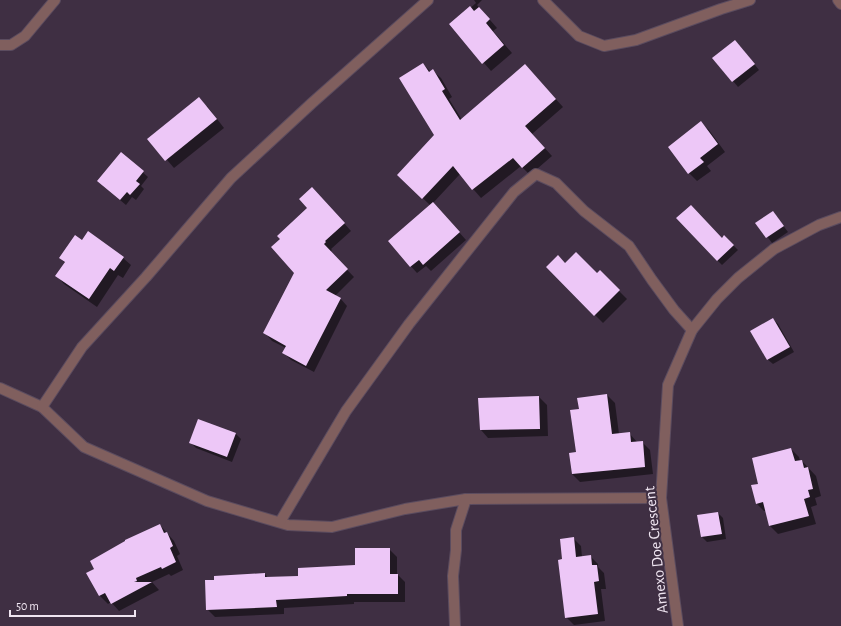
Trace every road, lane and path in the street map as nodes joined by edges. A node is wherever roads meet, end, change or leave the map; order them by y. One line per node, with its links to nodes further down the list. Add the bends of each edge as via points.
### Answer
1 (55, 0): 7 (street, via 25,36 11,45)
2 (428, 0): 11 (street, via 231,178 82,347)
3 (543, 0): 4 (street, via 579,36 604,46 636,40)
4 (750, 0)
5 (838, 0): 6 (street)
6 (841, 4)
7 (0, 45)
8 (841, 216): 9 (street, Amexo Doe Crescent, via 774,249 738,278)
9 (692, 330): 12 (street, Amexo Doe Crescent, via 668,385); 14 (street, via 656,286 630,246 584,211 556,183 536,174 514,192 409,324 346,411)
10 (0, 388): 11 (street)
11 (42, 407): 14 (street, via 84,447 207,501)
12 (661, 498): 13 (street); 16 (street, Amexo Doe Crescent)
13 (466, 499): 14 (street, via 405,509 332,527 288,525); 15 (street, via 456,530 453,576)
14 (280, 522)
15 (455, 626)
16 (678, 626)

